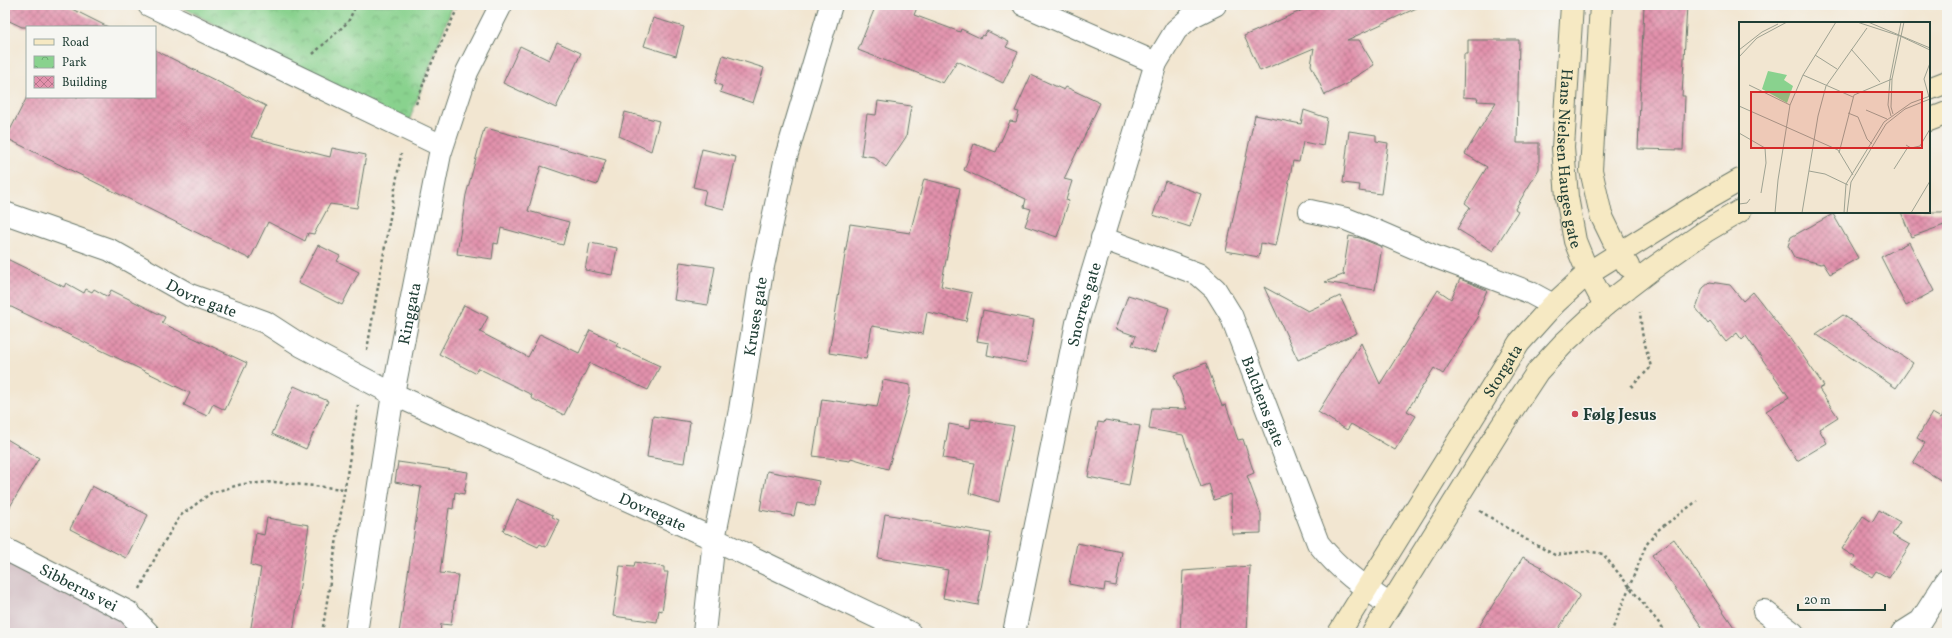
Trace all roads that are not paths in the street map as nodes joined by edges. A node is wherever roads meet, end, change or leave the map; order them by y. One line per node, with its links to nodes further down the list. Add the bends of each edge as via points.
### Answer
1 (149, 5): 13 (street)
2 (501, 5): 13 (street, Ringgata, via 467,72)
3 (831, 5): 25 (street, Kruses gate, via 786,157 762,271 740,410)
4 (1024, 5): 8 (street)
5 (1215, 5): 8 (street, Snorres gate, via 1191,17 1176,30)
6 (1572, 5): 20 (street, Hans Nielsen Hauges gate, via 1563,148 1567,197 1575,241)
7 (1601, 5): 19 (street, Hans Nielsen Hauges gate, via 1591,170 1601,215)
8 (1156, 63): 18 (street, Snorres gate)
9 (1947, 82): 10 (street)
10 (1930, 89)
11 (1947, 113): 12 (street)
12 (1930, 120)
13 (442, 146): 24 (street, Ringgata)
14 (1739, 181): 19 (street, Storgata)
15 (1310, 211): 22 (street, via 1376,231 1529,292)
16 (1739, 212): 21 (street, Storgata, via 1706,231)
17 (5, 213): 24 (street, Dovre gate, via 110,250 190,295 265,322 302,346)
18 (1102, 238): 28 (street, Balchens gate, via 1198,274 1215,289 1231,315 1318,543 1331,559); 36 (street, Snorres gate, via 1077,323)
19 (1620, 254): 20 (street, Storgata); 21 (street, Hans Nielsen Hauges gate)
20 (1588, 274): 22 (street, Storgata); 23 (street, Hans Nielsen Hauges gate)
21 (1637, 279): 23 (street, Storgata)
22 (1553, 305): 28 (street, Storgata, via 1519,342)
23 (1605, 305): 29 (street, Storgata, via 1538,371)
24 (393, 394): 25 (street, Dovregate); 33 (street, Ringgata)
25 (714, 539): 34 (street, Kruses gate); 35 (street, Dovregate)
26 (5, 549): 32 (street, Sibberns vei, via 128,612)
27 (1947, 580): 39 (street, via 1921,621)
28 (1366, 589): 29 (street, Balchens gate); 37 (street, Storgata)
29 (1390, 605): 38 (street, Storgata)
30 (1764, 611): 31 (street)
31 (1790, 632)
32 (148, 633)
33 (356, 633)
34 (704, 633)
35 (910, 633)
36 (1014, 633)
37 (1339, 633)
38 (1373, 633)
39 (1902, 633)

